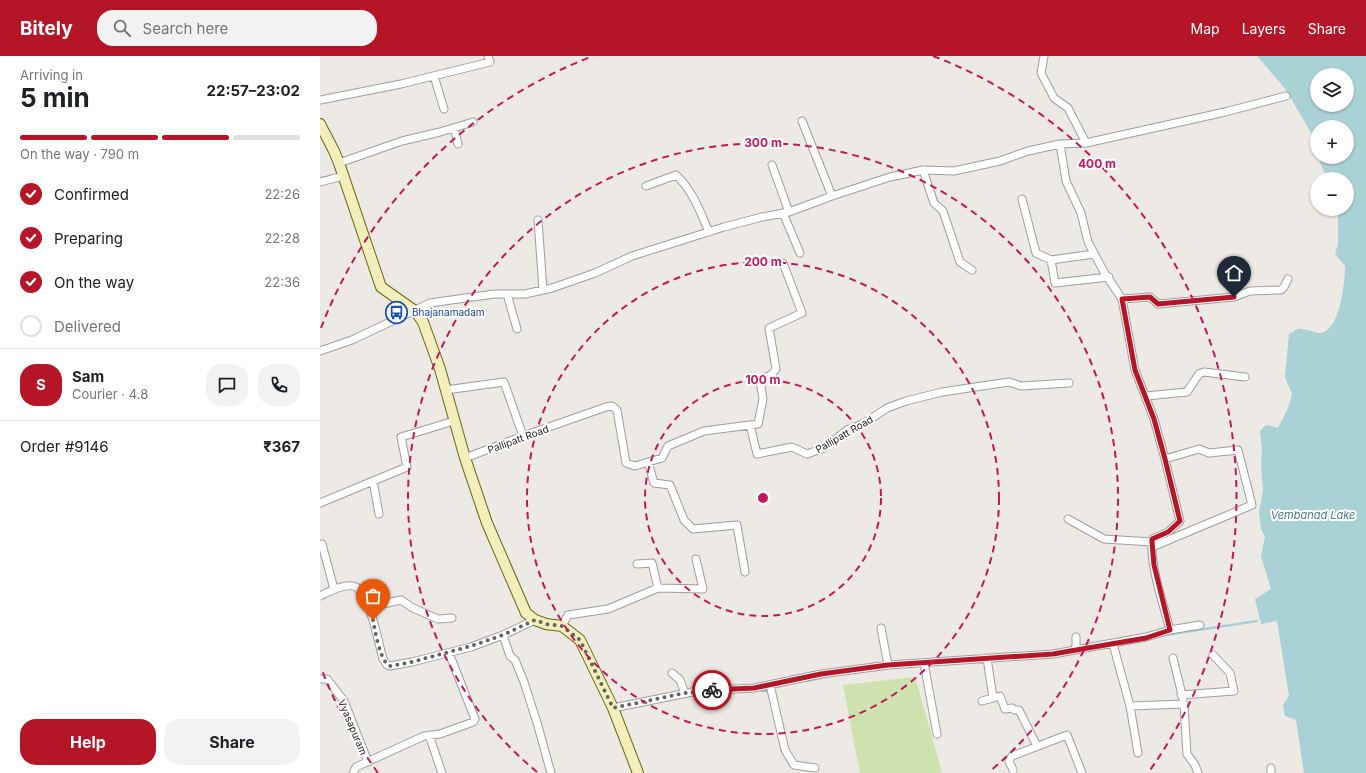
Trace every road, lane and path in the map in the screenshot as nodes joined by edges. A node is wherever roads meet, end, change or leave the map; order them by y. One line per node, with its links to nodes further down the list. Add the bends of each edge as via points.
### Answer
1 (488, 56): 3 (street, via 490,62)
2 (1044, 56): 11 (street, via 1041,73 1054,98 1068,108)
3 (434, 76): 5 (street); 6 (street)
4 (1286, 96): 11 (street)
5 (320, 100)
6 (444, 109)
7 (802, 121): 20 (street)
8 (473, 122): 10 (street)
9 (320, 124): 14 (main road)
10 (454, 128): 12 (street); 14 (street, via 402,141)
11 (1086, 143): 13 (street)
12 (458, 144)
13 (1060, 144): 16 (street, via 954,171); 26 (street, via 1066,181 1081,213 1088,242)
14 (339, 163): 17 (main road)
15 (772, 166): 22 (street)
16 (923, 170): 20 (street, via 890,177); 29 (street, via 934,203 943,211 960,262)
17 (343, 176): 18 (street); 35 (main road, via 381,288)
18 (320, 182)
19 (646, 186): 24 (street, via 676,175 694,198)
20 (832, 196): 22 (street)
21 (1022, 199): 27 (street, via 1036,253)
22 (786, 212): 24 (street); 25 (street)
23 (538, 220): 32 (street)
24 (709, 232): 32 (street, via 632,256 595,274)
25 (800, 253)
26 (1094, 254): 27 (street); 30 (street)
27 (1051, 260): 30 (street, via 1055,283)
28 (783, 263): 43 (street, via 802,313 769,328 776,369 760,382 763,399 758,424)
29 (972, 270)
30 (1109, 277): 34 (street)
31 (1288, 279): 34 (street, via 1281,290 1250,291 1234,297 1158,304 1150,297)
32 (543, 290): 33 (street)
33 (507, 294): 35 (street, via 457,298 430,303); 36 (street)
34 (1122, 299): 41 (street, via 1135,370)
35 (415, 311): 37 (street, via 352,340); 40 (main road, via 423,322)
36 (517, 329)
37 (320, 351)
38 (1245, 377): 41 (street, via 1204,372 1199,374 1187,392)
39 (1069, 383): 43 (street, Pallipatt Road, via 1021,386 1009,382 942,392 906,401 887,408 863,424 847,430 824,448 807,454 792,447 757,454)
40 (446, 390): 42 (main road); 44 (street, via 504,382)
41 (1146, 396): 46 (street)
42 (454, 421): 45 (main road); 48 (street, via 401,437 407,467)
43 (750, 425): 47 (street, Pallipatt Road, via 704,431 668,446 662,458)
44 (523, 436): 45 (street, Pallipatt Road); 47 (street, Pallipatt Road, via 612,406 617,410 626,462 634,466)
45 (465, 458): 62 (main road, via 487,523 526,613)
46 (1165, 459): 53 (street, via 1180,521 1168,532 1152,539); 53 (street, via 1199,449 1209,453 1238,450 1252,505)
47 (648, 462): 56 (street, via 654,483 670,485 684,520 694,529 737,525)
48 (373, 481): 49 (street); 50 (street)
49 (320, 503)
50 (379, 514)
51 (1068, 519): 53 (street, via 1104,539)
52 (322, 544): 58 (street)
53 (1152, 545): 66 (street, via 1154,565)
54 (696, 559): 57 (street, via 703,589)
55 (637, 564): 57 (street, via 652,563)
56 (745, 572)
57 (658, 588): 64 (street, via 608,609 568,615)
58 (334, 589): 59 (street); 60 (street, via 355,586 363,593)
59 (320, 596)
60 (369, 607): 61 (street, via 401,600 438,619); 71 (street, via 383,659 387,664 394,666)
61 (452, 618)
62 (535, 620): 64 (main road); 67 (street)
63 (1200, 625): 66 (street)
64 (562, 626): 86 (main road, via 580,640)
65 (881, 628): 76 (street)
66 (1170, 630): 69 (street, via 1146,638)
67 (503, 635): 71 (street); 96 (street, via 510,656 515,660 524,682)
68 (1076, 637): 70 (street)
69 (1113, 644): 70 (street); 85 (street)
70 (1076, 649): 73 (street, via 1053,654)
71 (449, 652): 88 (street, via 475,719 440,734)
72 (1213, 655): 81 (street, via 1230,673 1234,691)
73 (987, 658): 75 (street); 82 (street)
74 (1172, 658): 81 (street)
75 (924, 663): 76 (street); 87 (street)
76 (888, 665): 79 (street, via 821,674)
77 (672, 673): 80 (street, via 680,680)
78 (320, 679): 91 (street, Vyasapuram, via 327,679 344,701)
79 (770, 685): 80 (street); 92 (street, via 785,750 794,765)
80 (685, 693): 86 (street)
81 (1182, 695): 84 (street)
82 (993, 698): 83 (street); 89 (street, via 1000,696 1005,709 1018,710)
83 (982, 701)
84 (1184, 704): 85 (street); 99 (street, via 1187,754)
85 (1130, 706): 90 (street)
86 (613, 708): 97 (main road)
87 (937, 734)
88 (429, 735): 91 (street); 95 (street)
89 (1037, 746): 93 (street, via 1012,756 1009,761); 98 (street, via 1067,735)
90 (1138, 753)
91 (368, 762): 94 (street, via 356,767)
92 (815, 768)
93 (1013, 770)
94 (353, 773)
95 (442, 773)
96 (551, 773)
97 (638, 773)
98 (1082, 773)
99 (1198, 773)

